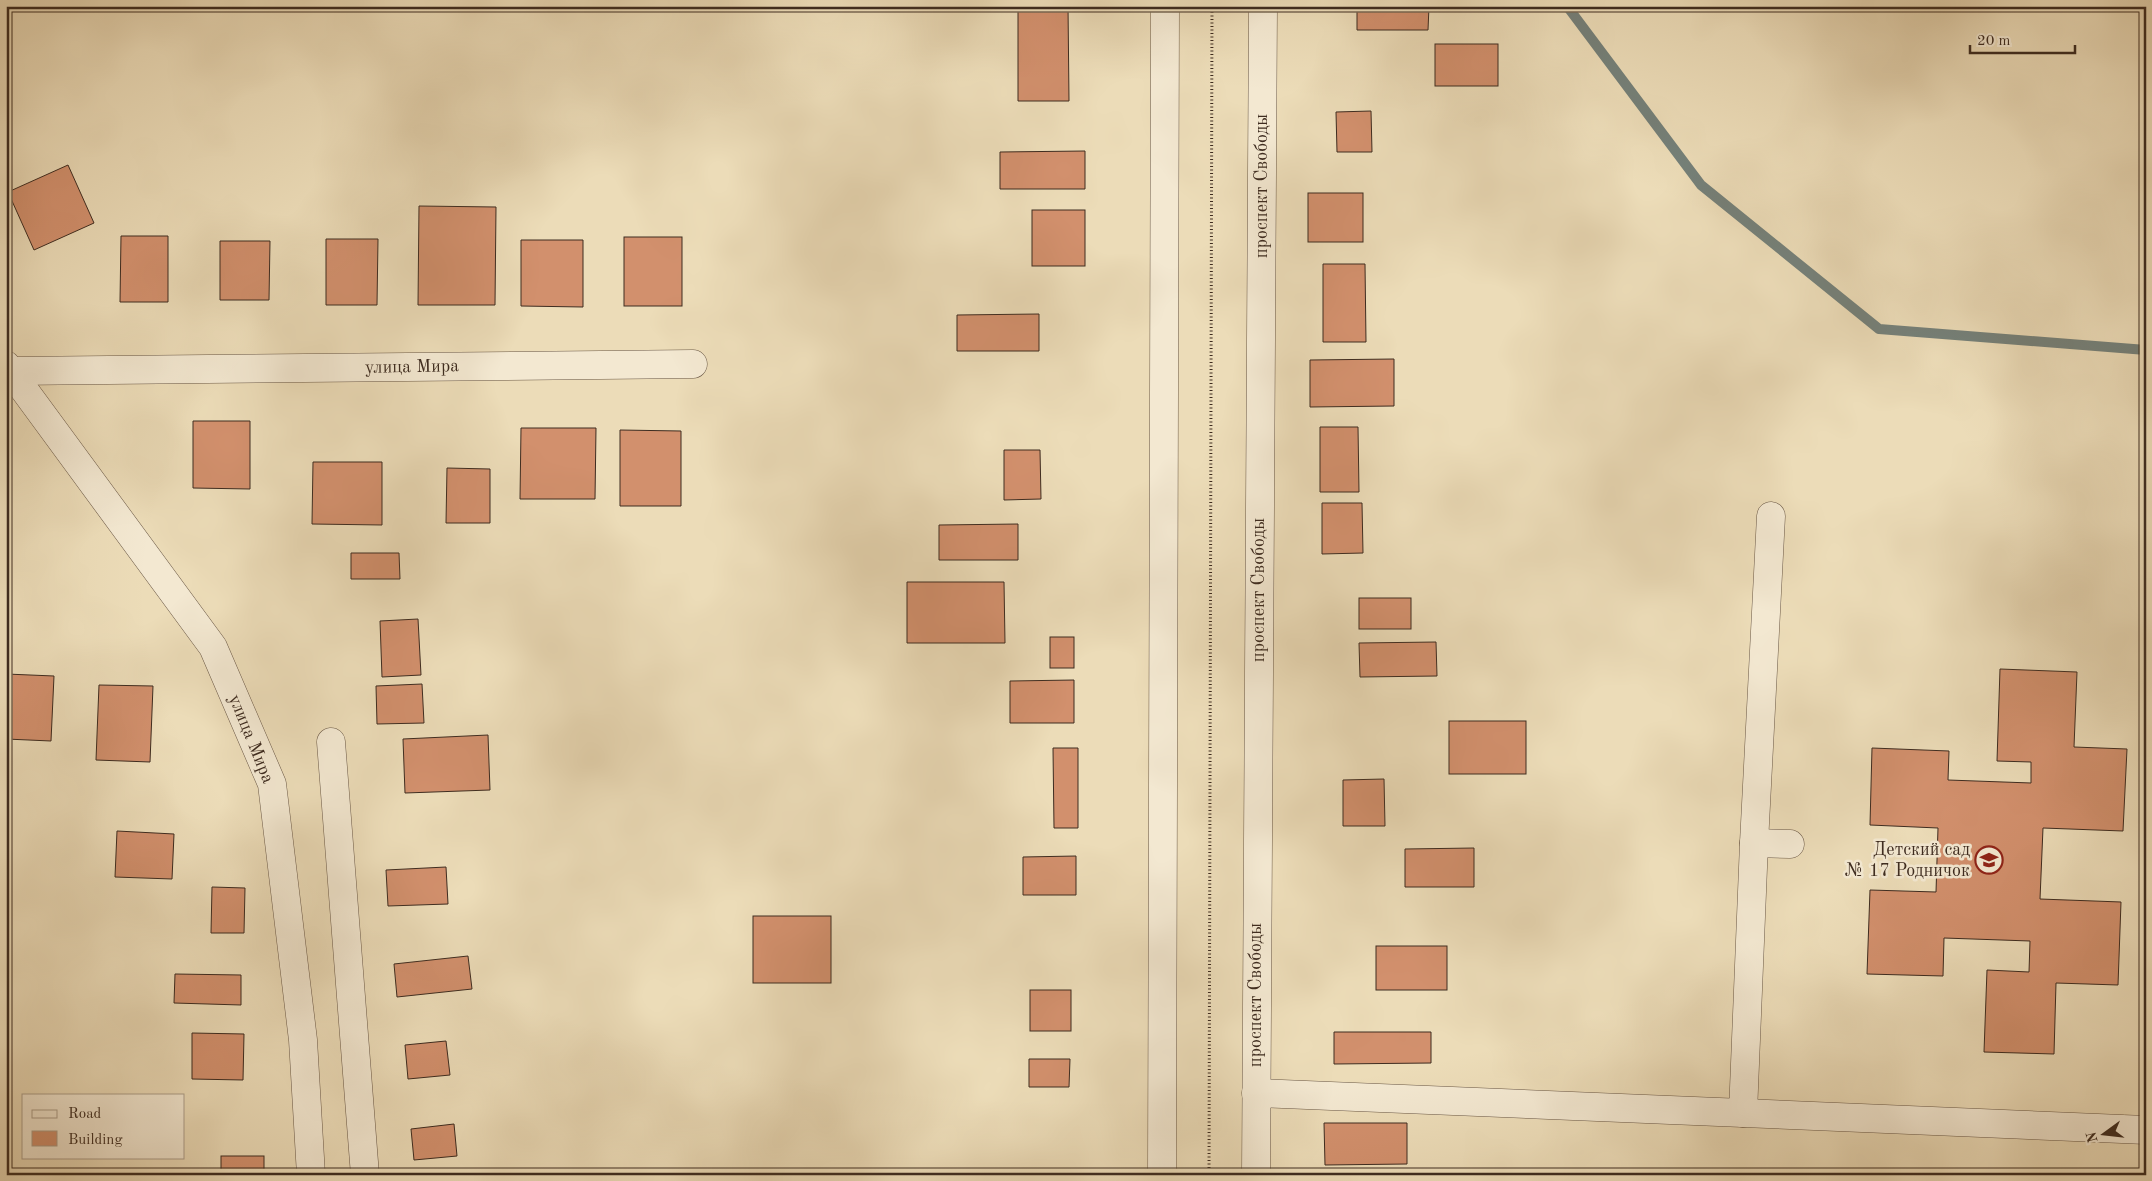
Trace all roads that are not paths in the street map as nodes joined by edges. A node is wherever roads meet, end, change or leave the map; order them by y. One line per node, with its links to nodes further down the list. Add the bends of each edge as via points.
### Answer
1 (1165, 6): 14 (street)
2 (1263, 6): 9 (street, проспект Свободы)
3 (693, 364): 4 (street, улица Мира)
4 (9, 368): 12 (street, улица Мира, via 213,648 272,784 304,1040)
5 (1771, 516): 7 (street)
6 (331, 742): 13 (street)
7 (1754, 843): 8 (street); 10 (street)
8 (1790, 844)
9 (1256, 1093): 10 (street); 15 (street, проспект Свободы)
10 (1743, 1113): 11 (street)
11 (2146, 1130)
12 (311, 1175)
13 (365, 1175)
14 (1162, 1175)
15 (1256, 1175)

